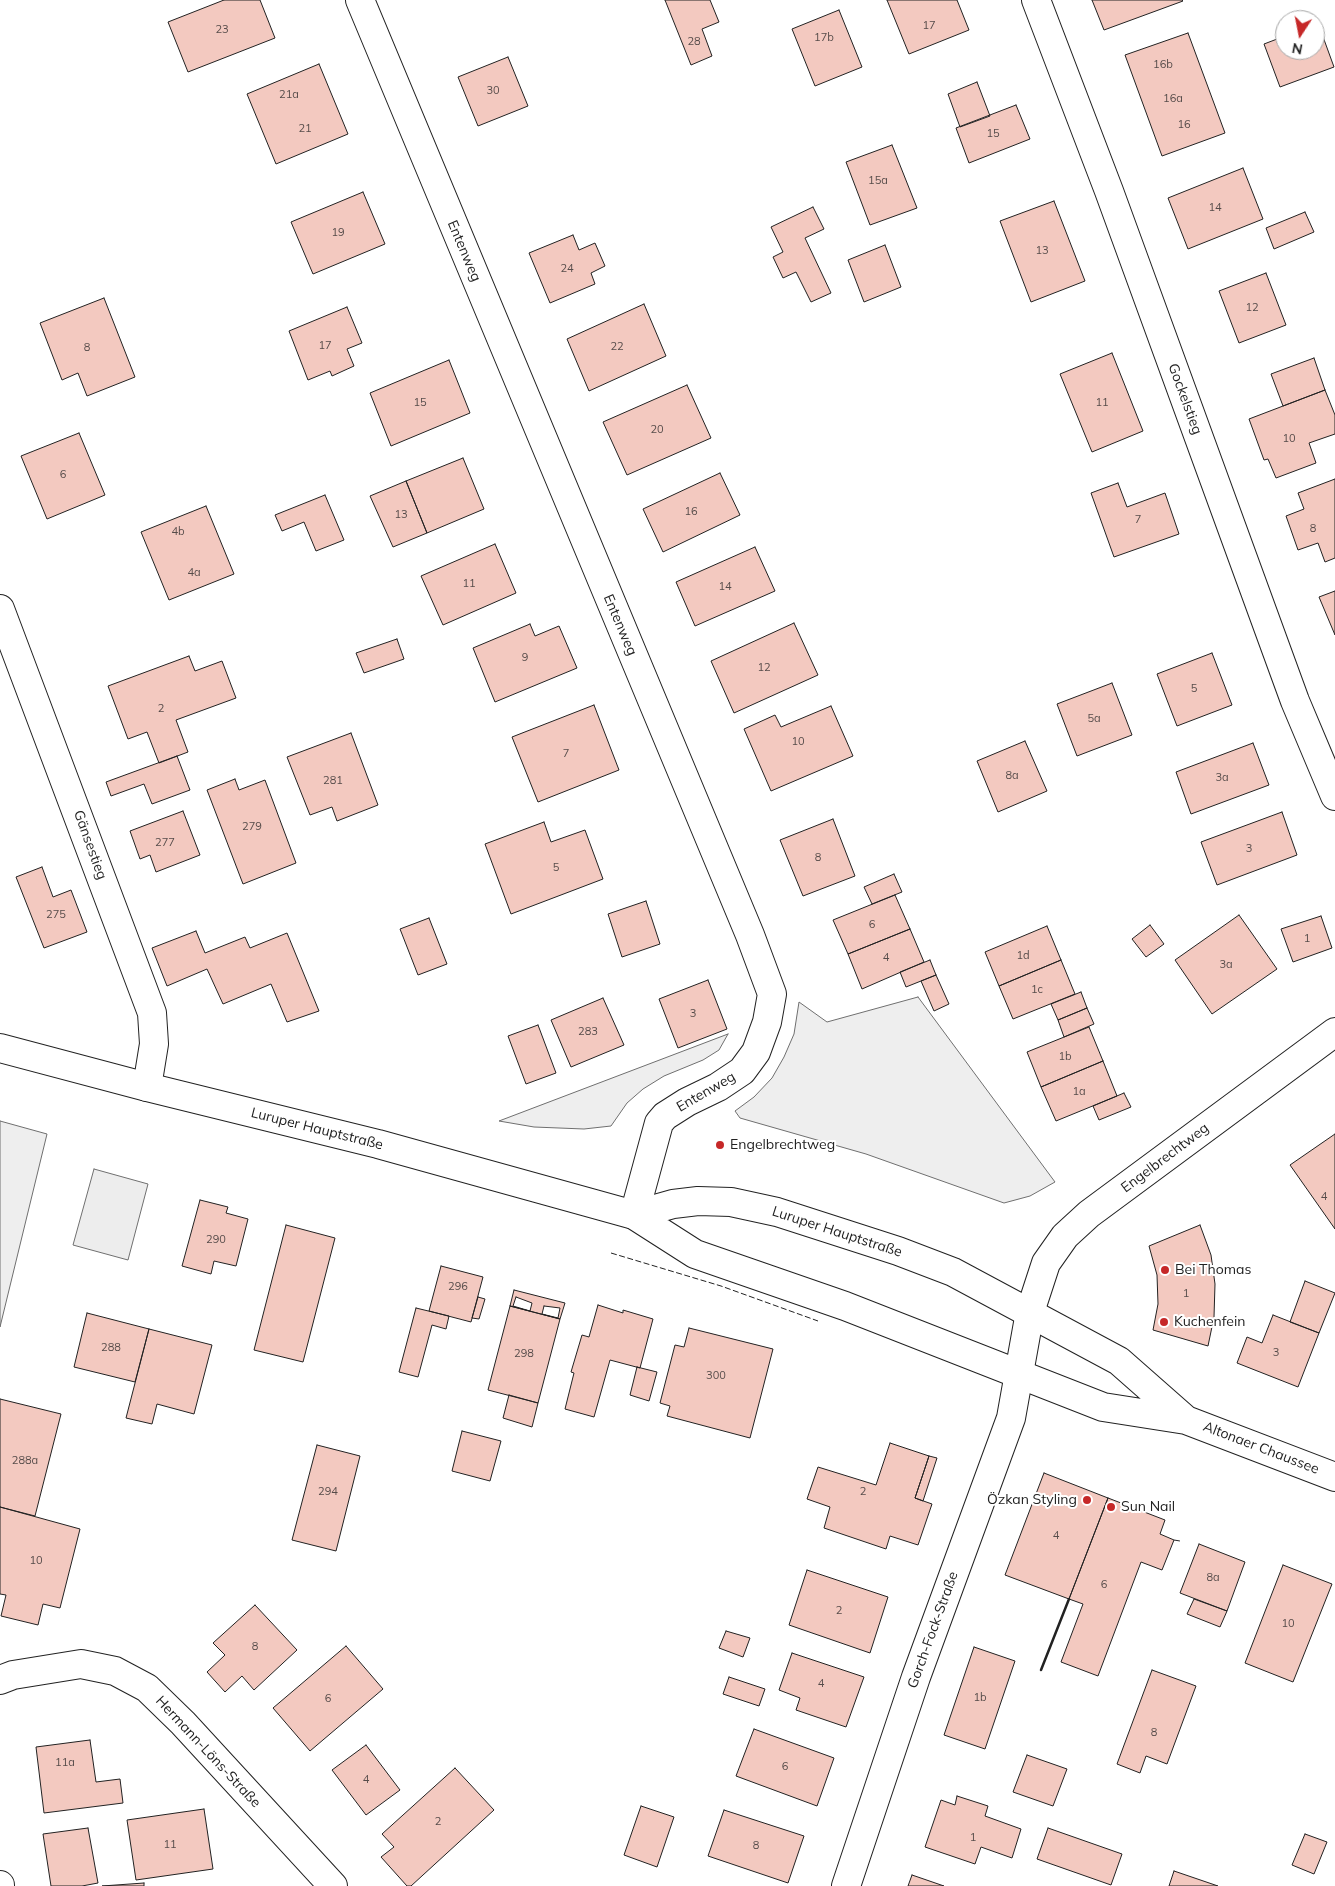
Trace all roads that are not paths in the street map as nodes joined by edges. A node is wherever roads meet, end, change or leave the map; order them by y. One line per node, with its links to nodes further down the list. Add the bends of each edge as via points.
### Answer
1 (360, 0): 8 (street, Entenweg, via 772,994 767,1022 756,1052 742,1071 665,1116 659,1123)
2 (1036, 0): 4 (street, Gockelstieg, via 1295,701)
3 (0, 609): 7 (street, Gänsestieg, via 152,1013 154,1044)
4 (1335, 796)
5 (1335, 1032): 9 (street, Engelbrechtweg, via 1065,1236 1046,1263)
6 (0, 1048): 7 (street, Luruper Hauptstraße)
7 (147, 1087): 8 (street, Luruper Hauptstraße, via 378,1144)
8 (634, 1215): 9 (street, Luruper Hauptstraße, via 674,1204 713,1200 777,1212 953,1272); 10 (street, Luruper Hauptstraße, via 695,1254 846,1306)
9 (1030, 1312): 10 (street, Engelbrechtweg); 11 (street, Altonaer Chaussee, via 1119,1361)
10 (1018, 1374): 11 (street, Altonaer Chaussee, via 1103,1408); 15 (street, Gorch-Fock-Straße, via 1011,1418 916,1677)
11 (1186, 1420): 12 (street, Altonaer Chaussee)
12 (1335, 1477)
13 (0, 1680): 14 (street, Hermann-Löns-Straße, via 81,1664 115,1671 147,1688)
14 (333, 1886)
15 (846, 1886)

